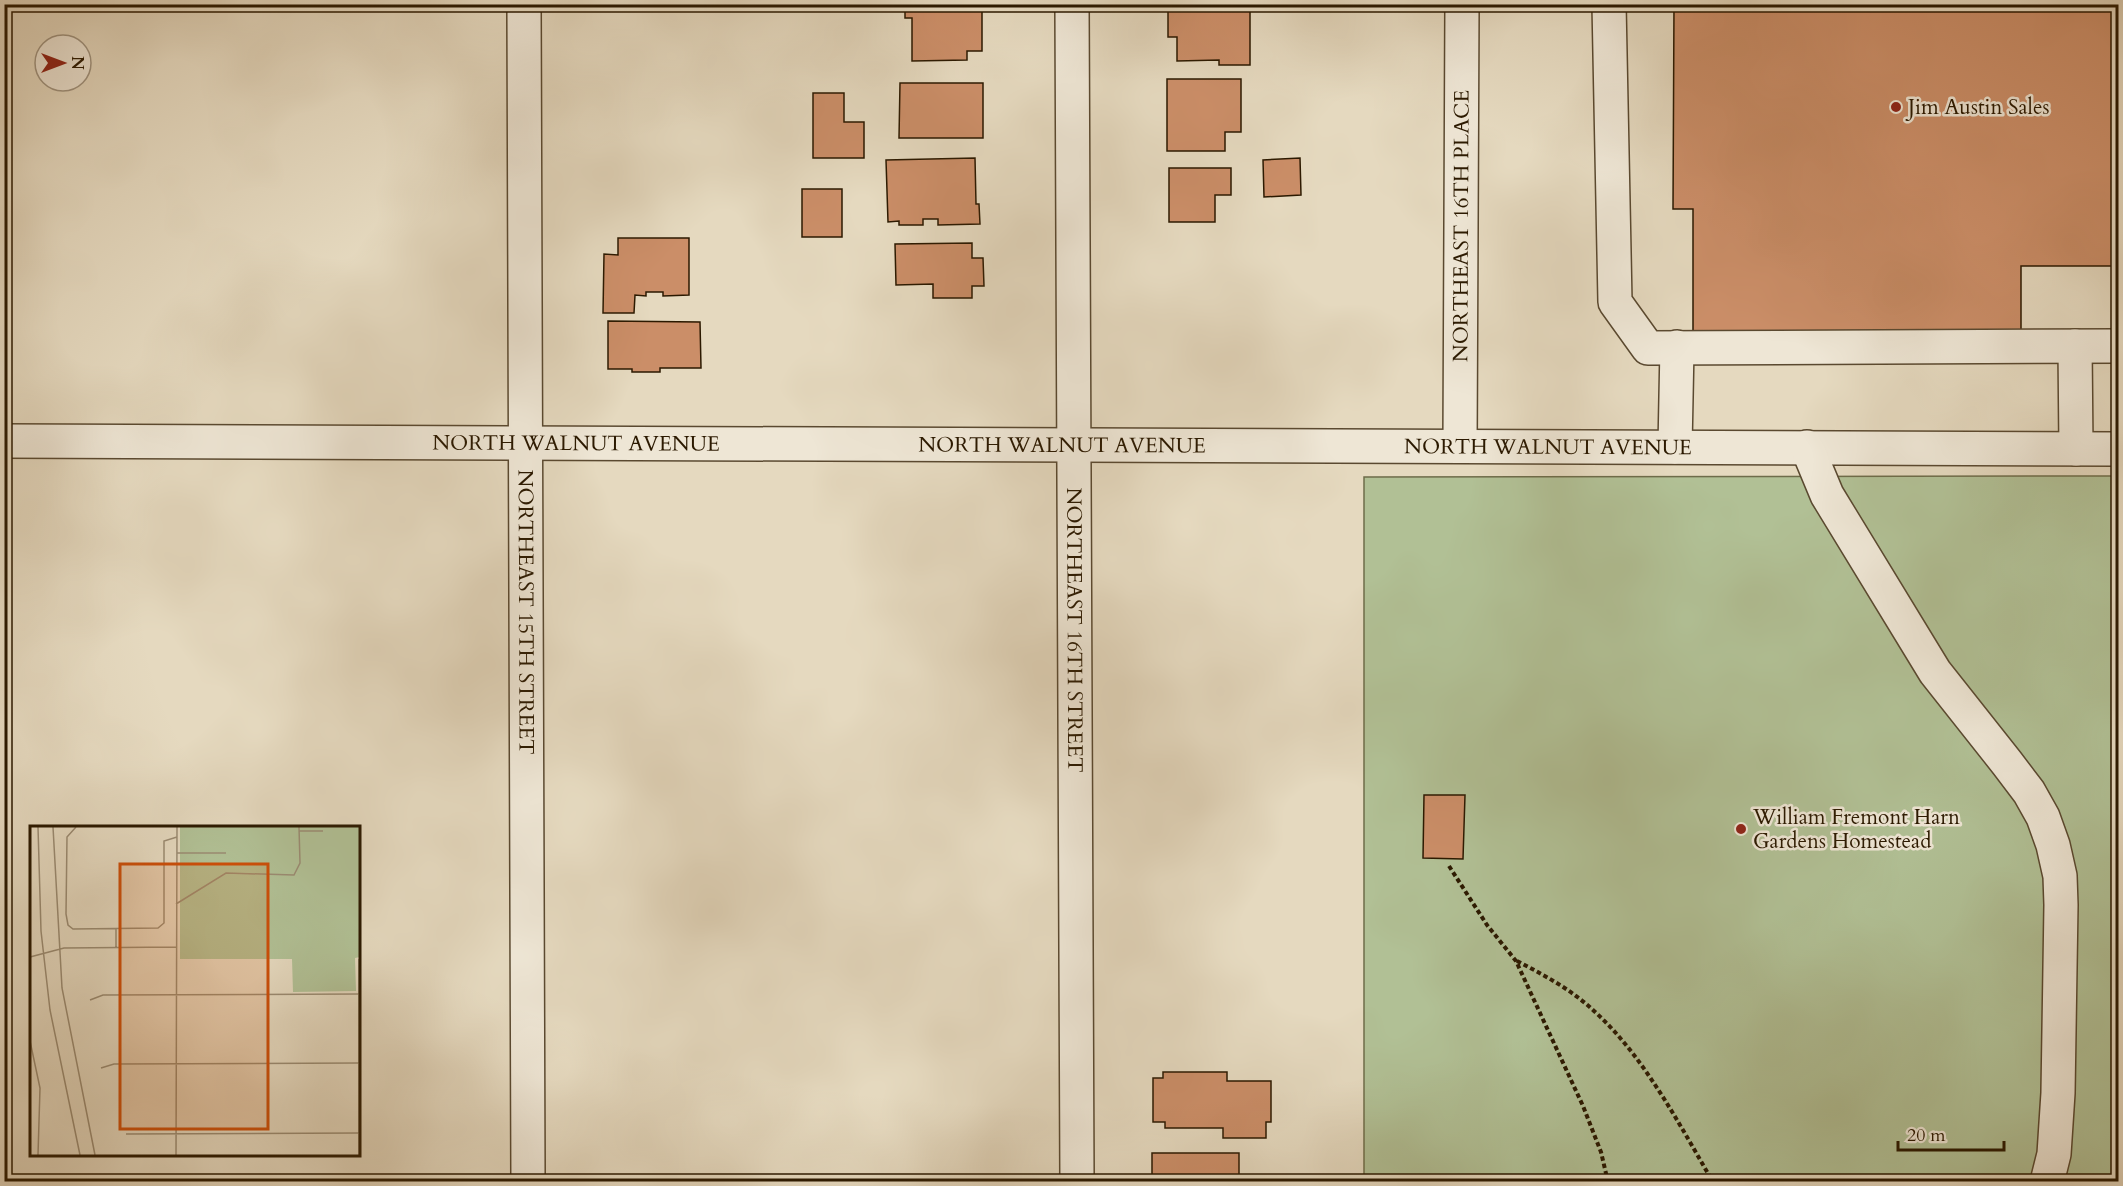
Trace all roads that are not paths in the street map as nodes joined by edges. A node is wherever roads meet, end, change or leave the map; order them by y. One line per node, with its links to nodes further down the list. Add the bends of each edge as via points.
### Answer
1 (524, 4): 9 (street, NORTHEAST 15TH STREET)
2 (1072, 4): 10 (street, NORTHEAST 16TH STREET)
3 (1462, 4): 11 (street, NORTHEAST 16TH PLACE)
4 (1609, 4): 7 (street, via 1615,302 1648,348)
5 (2076, 346): 6 (street); 7 (street); 14 (street)
6 (2118, 346)
7 (1677, 347): 12 (street)
8 (4, 441): 9 (street, NORTH WALNUT AVENUE)
9 (527, 443): 10 (street, NORTH WALNUT AVENUE); 16 (street, NORTHEAST 15TH STREET)
10 (1074, 446): 11 (street, NORTH WALNUT AVENUE); 17 (street, NORTHEAST 16TH STREET)
11 (1460, 446): 12 (street, NORTH WALNUT AVENUE)
12 (1675, 447): 13 (street, NORTH WALNUT AVENUE)
13 (1807, 447): 14 (street, NORTH WALNUT AVENUE); 18 (street, via 1827,495 1935,672 2029,792 2053,845 2061,905 2058,1094 2054,1154)
14 (2076, 449): 15 (street, NORTH WALNUT AVENUE)
15 (2118, 449)
16 (528, 1182)
17 (1077, 1182)
18 (2047, 1182)

